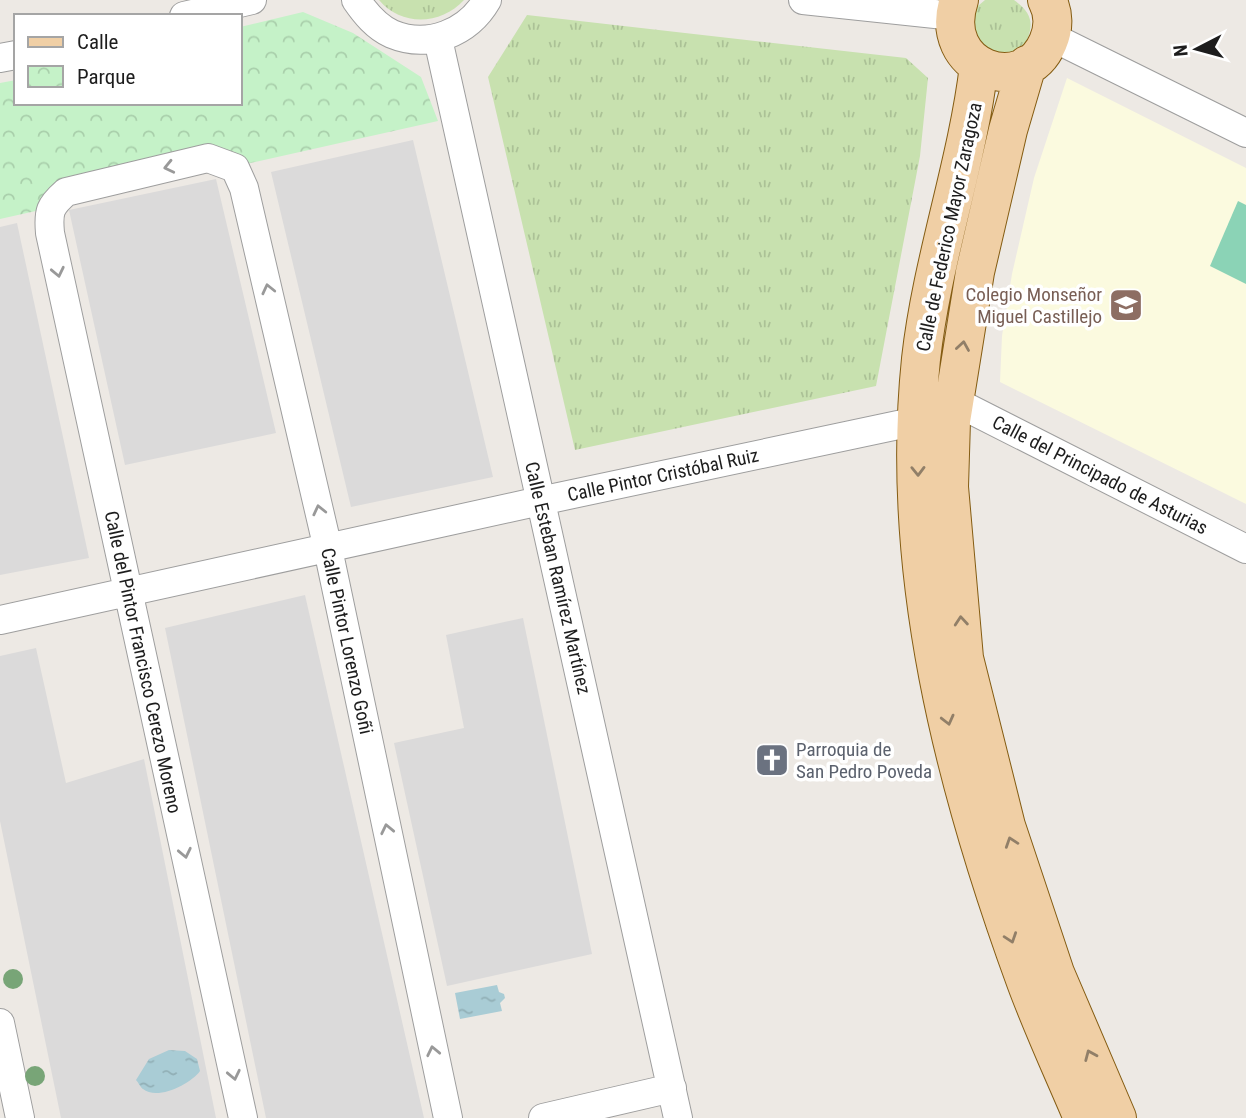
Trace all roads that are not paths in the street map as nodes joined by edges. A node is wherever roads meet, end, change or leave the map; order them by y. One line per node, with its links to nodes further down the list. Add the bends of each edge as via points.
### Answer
1 (252, 0): 7 (street)
2 (356, 0): 8 (street, via 371,20 390,34 414,40)
3 (487, 0): 8 (street, via 460,29)
4 (803, 0): 5 (street)
5 (956, 8): 10 (main road, via 954,30 959,45)
6 (1049, 10): 9 (main road, via 1045,48); 11 (street)
7 (192, 14)
8 (438, 38): 15 (street, Calle Esteban Ramírez Martínez)
9 (1027, 65): 10 (main road, via 1008,71); 13 (main road, Calle de Federico Mayor Zaragoza, one-way to 9, via 975,272)
10 (979, 66): 14 (main road, Calle de Federico Mayor Zaragoza, via 974,114 930,303)
11 (1246, 133)
12 (52, 205): 16 (street, Calle Pintor Lorenzo Goñi, one-way to 12, via 244,188 235,168 208,158 66,192); 18 (street, Calle del Pintor Francisco Cerezo Moreno, one-way to 18, via 50,233)
13 (954, 401): 17 (street, Calle del Principado de Asturias); 28 (main road, Calle de Federico Mayor Zaragoza, one-way to 13, via 1055,973 1006,827 964,658 949,487)
14 (917, 421): 15 (street, Calle Pintor Cristóbal Ruiz); 27 (main road, Calle de Federico Mayor Zaragoza, one-way to 27, via 918,523 934,663 976,834 1026,984)
15 (540, 501): 16 (street, Calle Pintor Cristóbal Ruiz); 21 (street, Calle Esteban Ramírez Martínez)
16 (328, 549): 18 (street, Calle Pintor Cristóbal Ruiz); 24 (street, Calle Pintor Lorenzo Goñi, one-way to 16)
17 (1246, 549)
18 (128, 593): 19 (street, Calle Pintor Cristóbal Ruiz); 23 (street, Calle del Pintor Francisco Cerezo Moreno, one-way to 23)
19 (0, 620)
20 (0, 1023): 22 (street)
21 (672, 1088): 25 (street); 26 (street, Calle Esteban Ramírez Martínez)
22 (20, 1118)
23 (243, 1118)
24 (447, 1118)
25 (543, 1118)
26 (678, 1118)
27 (1083, 1118)
28 (1117, 1118)

